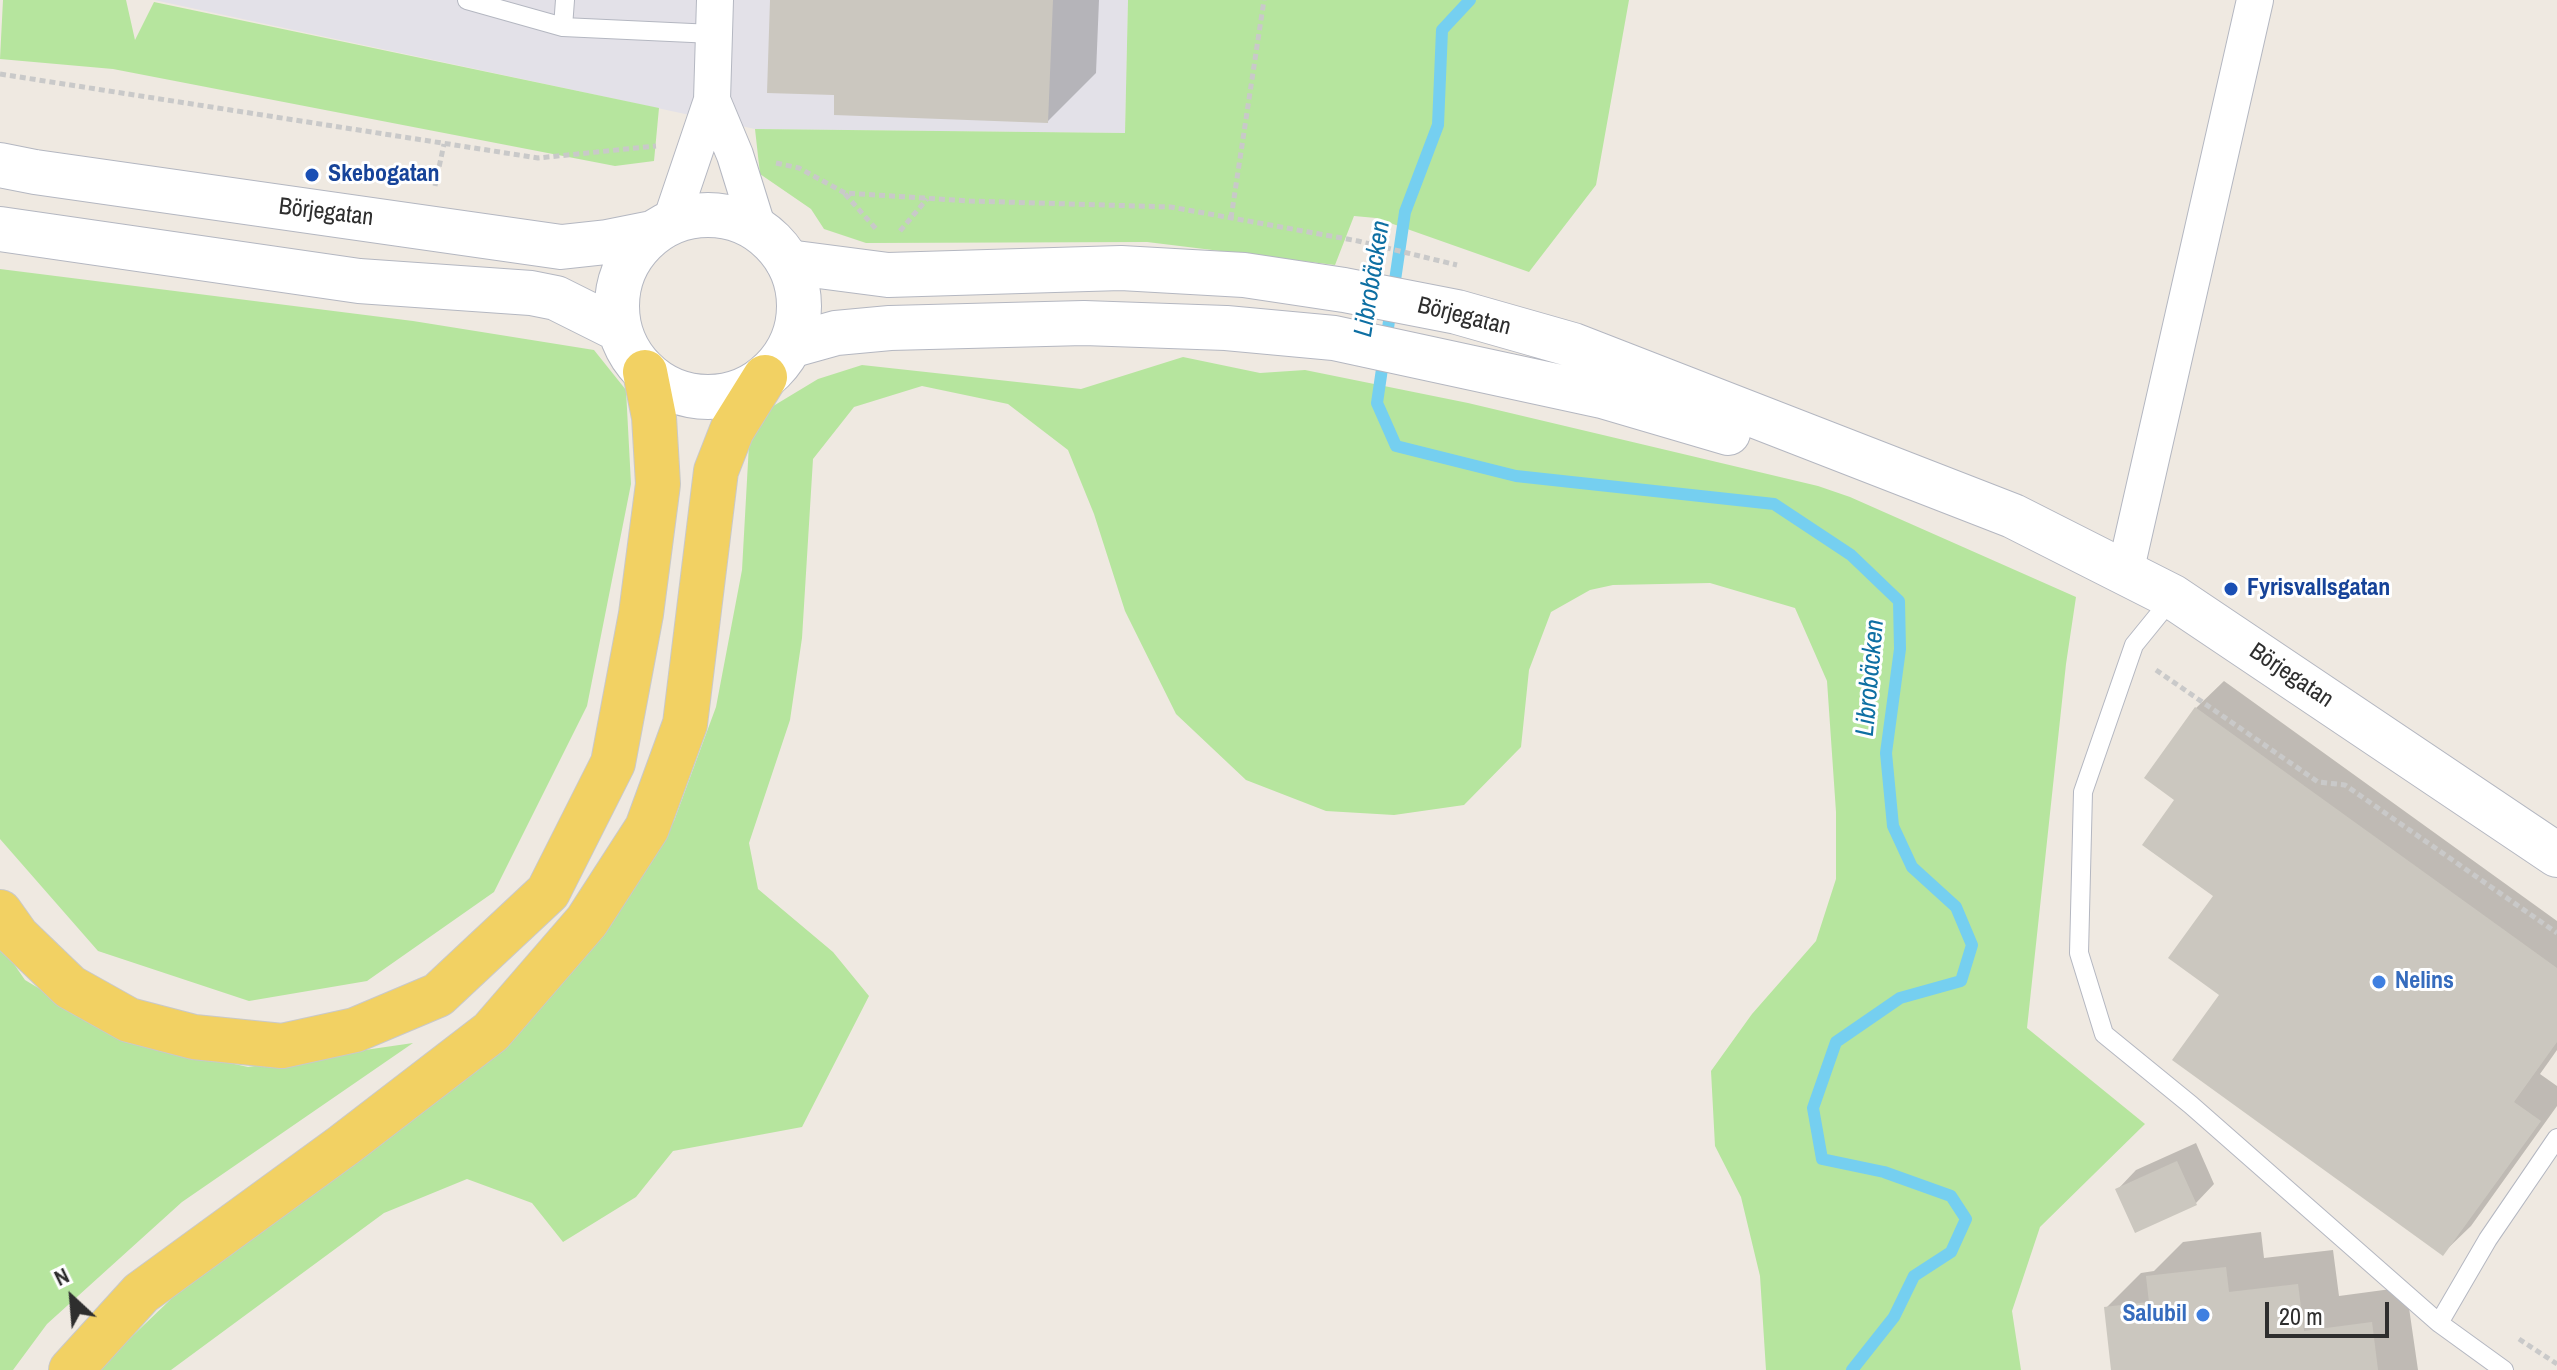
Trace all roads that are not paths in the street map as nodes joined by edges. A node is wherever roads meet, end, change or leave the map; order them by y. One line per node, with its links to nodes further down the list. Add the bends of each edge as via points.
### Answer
1 (467, 0): 5 (lane)
2 (565, 0): 5 (lane)
3 (2255, 0): 17 (street)
4 (714, 17): 5 (lane); 6 (street)
5 (563, 27)
6 (712, 100): 8 (street, via 697,150); 10 (street)
7 (0, 165): 8 (street, Börjegatan, via 561,247 607,242)
8 (662, 227): 10 (street, via 693,215 716,214); 12 (street, via 633,252 621,275 615,302)
9 (0, 229): 12 (street, via 359,281 531,293 556,298)
10 (758, 229): 11 (street)
11 (788, 262): 13 (street, via 799,313); 16 (street, Börjegatan, via 888,275 1197,271 1344,290 1457,312 1573,345)
12 (618, 329): 14 (street)
13 (793, 345): 15 (street); 16 (street, Börjegatan, via 836,333 890,328 1084,323 1334,338 1602,396)
14 (645, 372): 15 (street, via 666,388 691,396 742,391); 20 (main road, via 658,484 613,763 548,892 438,995 355,1030 282,1046 194,1037 129,1020 70,987)
15 (765, 377): 23 (main road, via 732,430 716,471 685,724 647,828 587,921 491,1032 141,1293)
16 (2013, 516): 17 (street, Börjegatan)
17 (2125, 573): 18 (street, Börjegatan)
18 (2173, 597): 19 (street, Börjegatan); 22 (lane, via 2134,645 2083,792 2079,953 2104,1034)
19 (2557, 855)
20 (0, 912)
21 (2557, 1138): 22 (lane)
22 (2439, 1323): 24 (lane)
23 (71, 1370)
24 (2504, 1370)

